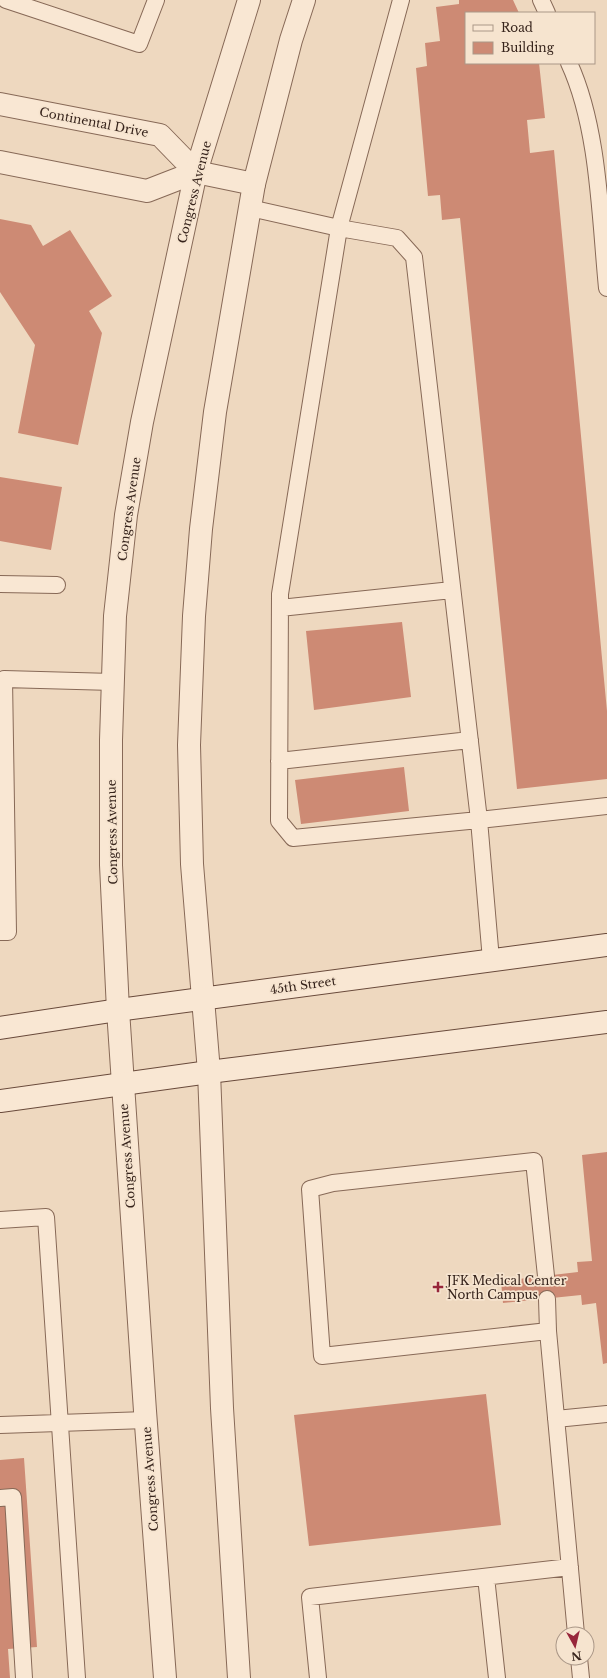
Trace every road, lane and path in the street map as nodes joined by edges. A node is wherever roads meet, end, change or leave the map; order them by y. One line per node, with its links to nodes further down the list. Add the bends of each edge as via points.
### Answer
1 (6, 0): 2 (lane, via 139,44)
2 (156, 0)
3 (249, 0): 11 (street, Congress Avenue)
4 (304, 0): 12 (street, via 291,40)
5 (401, 0): 14 (lane)
6 (541, 0): 7 (lane)
7 (547, 12)
8 (570, 64): 15 (lane, via 578,82 594,147)
9 (0, 104): 11 (street, Continental Drive, via 160,135)
10 (0, 162): 11 (street, via 147,191)
11 (196, 172): 12 (street); 21 (street, Congress Avenue, via 138,445 126,515 115,616)
12 (254, 184): 13 (street)
13 (250, 208): 14 (lane); 29 (street, via 211,439 194,616 189,745 192,864)
14 (339, 228): 18 (lane, via 397,238 414,257); 19 (lane, via 280,594)
15 (607, 288)
16 (0, 584): 17 (lane)
17 (57, 585)
18 (452, 590): 19 (lane); 22 (lane)
19 (280, 608): 23 (lane)
20 (2, 679): 21 (lane); 26 (lane, via 8,932)
21 (113, 682): 30 (street, Congress Avenue, via 111,865)
22 (470, 740): 23 (lane); 25 (lane)
23 (279, 761): 25 (lane, via 279,821 293,838)
24 (607, 806): 25 (lane)
25 (479, 820): 28 (lane)
26 (0, 932)
27 (607, 945): 28 (street, 45th Street)
28 (491, 960): 29 (street, 45th Street)
29 (203, 998): 30 (street, 45th Street); 33 (street)
30 (118, 1010): 32 (street, 45th Street); 34 (street, Congress Avenue)
31 (607, 1022): 33 (street)
32 (0, 1028)
33 (209, 1072): 34 (street); 55 (street, via 222,1408)
34 (122, 1085): 35 (street); 42 (street, Congress Avenue)
35 (0, 1102)
36 (0, 1220): 43 (lane, via 46,1217)
37 (546, 1276): 39 (lane, via 534,1162 333,1183 310,1189 322,1356)
38 (547, 1298): 39 (lane)
39 (548, 1331): 41 (lane)
40 (607, 1414): 41 (lane)
41 (556, 1419): 46 (lane)
42 (146, 1420): 43 (lane); 48 (street, Congress Avenue)
43 (61, 1423): 44 (lane); 52 (lane)
44 (0, 1425)
45 (0, 1498): 51 (lane, via 13,1497)
46 (570, 1568): 47 (lane); 49 (lane)
47 (486, 1578): 56 (lane, via 310,1597); 57 (lane)
48 (160, 1618): 53 (street, Congress Avenue); 54 (street)
49 (575, 1626)
50 (579, 1666): 58 (lane)
51 (24, 1678)
52 (77, 1678)
53 (165, 1678)
54 (179, 1678)
55 (239, 1678)
56 (318, 1678)
57 (498, 1678)
58 (580, 1678)

